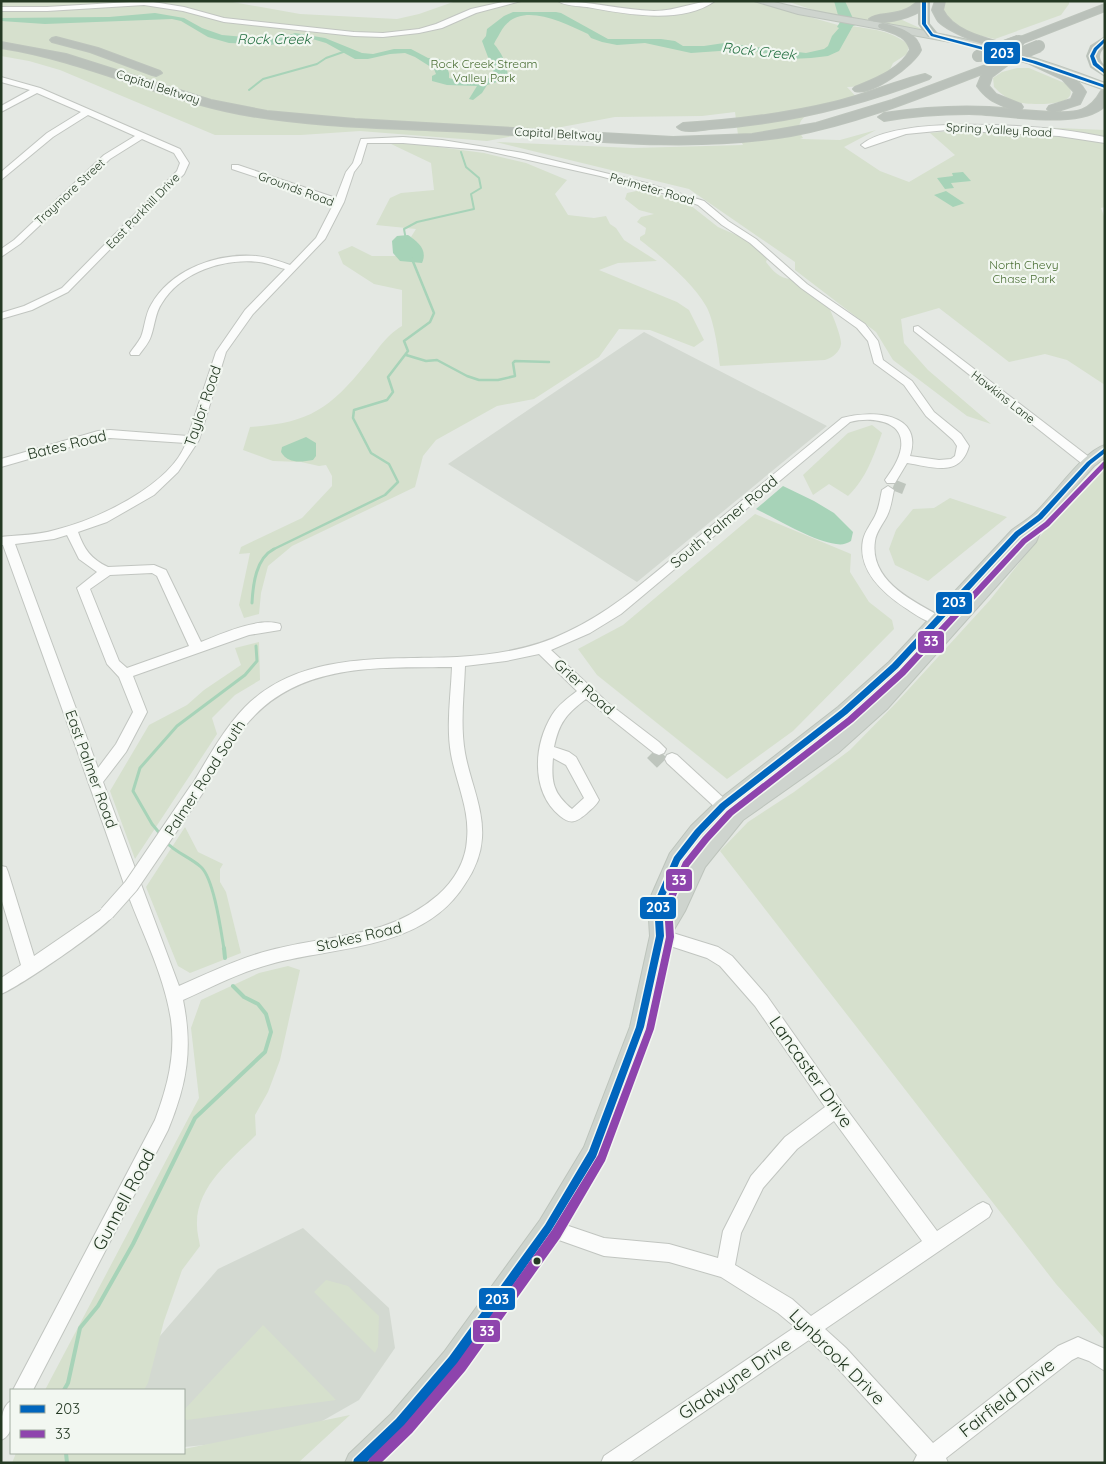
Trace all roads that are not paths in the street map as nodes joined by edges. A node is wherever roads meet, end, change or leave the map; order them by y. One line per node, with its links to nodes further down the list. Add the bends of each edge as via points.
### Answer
1 (518, 1): 10 (street, via 474,11 439,26 383,35 224,20 144,3)
2 (561, 1): 3 (street, via 648,13 690,9)
3 (712, 1)
4 (758, 1): 11 (main road)
5 (783, 1): 11 (main road)
6 (924, 1): 12 (highway, via 907,15); 13 (highway, via 924,24)
7 (940, 1): 18 (highway, via 937,12 945,23 970,35)
8 (1105, 7): 18 (highway)
9 (1073, 8): 18 (highway)
10 (1, 9)
11 (824, 12): 12 (main road)
12 (873, 21): 13 (main road); 22 (highway, via 911,39 917,48 906,63 866,86 833,99 785,111 669,127 730,124 805,114 858,101)
13 (930, 32): 18 (main road); 20 (main road)
14 (41, 38): 28 (highway, Capital Beltway, via 94,50 200,89)
15 (1105, 40): 24 (highway, via 1092,54 1094,64)
16 (1043, 44): 21 (highway, bridge)
17 (1, 45): 36 (highway, Capital Beltway, via 53,54 187,98 266,114 635,138 701,140)
18 (1016, 45): 19 (highway, bridge); 23 (main road)
19 (974, 58)
20 (1034, 62): 21 (highway, via 1074,82 1080,92 1076,101 1042,110 1000,101 986,92 983,81); 26 (main road)
21 (1001, 63): 36 (highway, Capital Beltway, via 874,111)
22 (935, 73)
23 (1086, 73): 26 (highway)
24 (1105, 73)
25 (1, 79): 27 (street, East Parkhill Drive)
26 (1104, 88): 30 (highway, via 1102,103 1078,114)
27 (37, 90): 29 (street); 31 (street, East Parkhill Drive)
28 (304, 107)
29 (1, 110)
30 (997, 111): 33 (highway, via 1048,118); 36 (highway, via 915,112 795,135)
31 (88, 112): 35 (street, East Parkhill Drive); 40 (street, via 50,135)
32 (392, 113): 34 (highway, Capital Beltway)
33 (1101, 118)
34 (642, 127)
35 (142, 136): 42 (street, Traymore Street, via 107,157); 44 (street, East Parkhill Drive, via 177,151 185,162 181,172 64,290 28,308)
36 (768, 136)
37 (1105, 140): 38 (street, Spring Valley Road, via 1068,134 967,127 907,132 879,138)
38 (865, 145)
39 (236, 167): 41 (street, Grounds Road)
40 (1, 177)
41 (339, 202): 43 (street, Grounds Road, via 320,239); 50 (street, Perimeter Road, via 364,141 414,140 484,149 599,174 701,203 753,241 804,286 861,326 873,341 878,361 908,383 930,414 963,446 954,463)
42 (1, 254)
43 (291, 268): 46 (street, via 246,258 203,266 188,273 157,302 151,313 146,338); 47 (street, Taylor Road, via 249,312 221,352)
44 (1, 316)
45 (918, 329): 51 (street, Hawkins Lane)
46 (135, 353)
47 (192, 440): 49 (street, Bates Road, via 98,435); 52 (street, Taylor Road, via 184,457 150,492 116,513)
48 (1105, 450): 51 (main road)
49 (1, 463)
50 (901, 463): 55 (street, via 902,476 894,486 869,542 869,555 875,572 898,597); 58 (street, South Palmer Road, via 906,440 904,432 895,423 872,415 846,420 617,611 584,632)
51 (1089, 463): 55 (main road, via 1040,517 1017,534)
52 (71, 530): 53 (street, Taylor Road); 54 (street, via 82,557)
53 (4, 541): 66 (street, East Palmer Road)
54 (107, 571): 57 (street, via 154,570 162,573); 60 (street, via 83,588 114,664)
55 (943, 623): 67 (main road)
56 (275, 627): 57 (street, via 248,630)
57 (197, 648): 60 (street)
58 (542, 649): 59 (street, Palmer Road South); 61 (street, Grier Road)
59 (459, 662): 70 (street, Palmer Road South, bridge, via 372,663 335,667 297,680 263,700 237,726 131,886 107,913 85,931); 72 (street, Stokes Road, via 457,744 474,815 475,836 470,860 452,890 426,915 400,929 270,957)
60 (125, 674): 66 (street, via 140,712 121,748)
61 (587, 692): 62 (street, Grier Road); 63 (street, via 556,720)
62 (626, 725): 64 (street, Grier Road, via 633,735)
63 (547, 750)
64 (655, 751)
65 (668, 762): 67 (street, via 682,778 704,789)
66 (96, 781): 72 (street, East Palmer Road)
67 (729, 810): 69 (main road)
68 (1, 872): 70 (street)
69 (660, 936): 73 (street, Lancaster Drive, via 712,952 726,961 761,1001); 75 (main road, via 640,1027 620,1087 593,1154)
70 (30, 968): 71 (street, Palmer Road South)
71 (1, 987)
72 (175, 996): 80 (street, Gunnell Road, via 180,1066 167,1112)
73 (836, 1109): 76 (street, Lancaster Drive); 77 (street, via 791,1143 757,1182 732,1231)
74 (983, 1211): 76 (street, Gladwyne Drive)
75 (548, 1228): 77 (street, Lynbrook Drive, via 604,1247 668,1253); 84 (main road, via 452,1361 400,1423)
76 (935, 1243): 78 (street, Gladwyne Drive)
77 (725, 1269): 78 (street, Lynbrook Drive, via 785,1306)
78 (810, 1328): 83 (street, Lynbrook Drive, via 839,1355); 85 (street, Gladwyne Drive)
79 (1100, 1357): 83 (street, Fairfield Drive, via 1078,1347 1065,1353)
80 (24, 1389)
81 (10, 1414): 82 (street)
82 (1, 1430)
83 (931, 1460)
84 (358, 1463)
85 (611, 1463)

